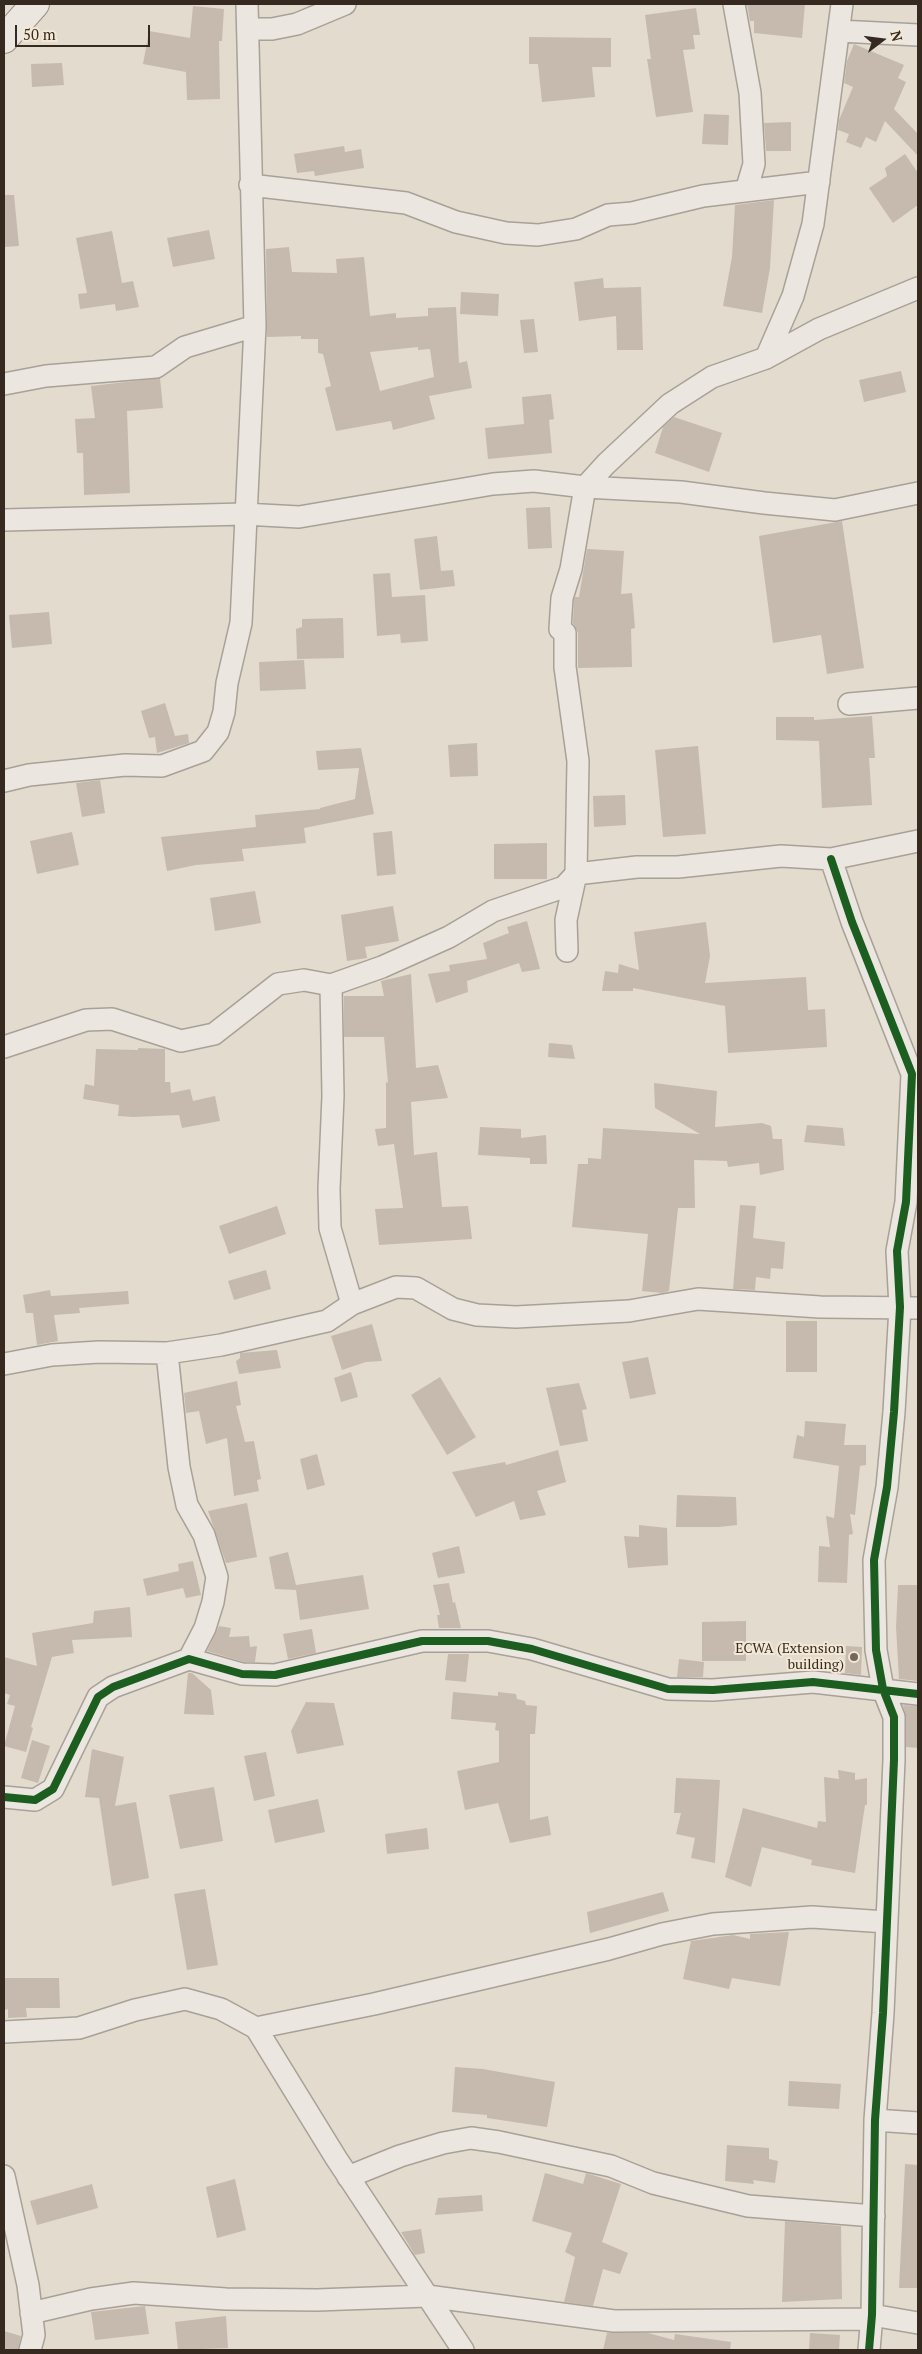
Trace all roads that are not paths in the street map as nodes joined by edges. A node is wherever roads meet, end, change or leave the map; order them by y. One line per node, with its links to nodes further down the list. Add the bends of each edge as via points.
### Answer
1 (35, 4): 9 (main road)
2 (247, 4): 6 (street)
3 (345, 4): 6 (street, via 297,24)
4 (734, 4): 10 (street, via 750,93)
5 (842, 4): 7 (street)
6 (249, 29): 12 (street)
7 (839, 31): 8 (street); 11 (street)
8 (918, 35)
9 (4, 39)
10 (754, 164): 13 (street); 14 (street)
11 (819, 182): 13 (street); 17 (street, via 813,224 793,296)
12 (250, 185): 14 (street, via 406,203 456,222 506,233 538,235 576,229 608,215); 16 (street)
13 (768, 189): 14 (street)
14 (746, 191)
15 (918, 288): 17 (street, via 819,329)
16 (255, 326): 18 (street, via 185,347 156,367 46,376); 21 (street)
17 (766, 358): 19 (street, via 712,377 670,404)
18 (4, 384)
19 (585, 487): 20 (street, via 681,492 835,510); 21 (street, via 534,481 299,517); 28 (street, via 562,598 560,629 565,633 565,667 578,761)
20 (918, 493)
21 (244, 514): 22 (street); 25 (street, via 241,623 224,712 218,732 203,751 162,766 125,765 29,775)
22 (4, 520)
23 (918, 698): 24 (street)
24 (850, 704)
25 (4, 781)
26 (918, 841): 27 (street)
27 (831, 859): 28 (street, via 781,856); 33 (street, via 852,922 912,1074 906,1202 897,1251)
28 (576, 874): 29 (street, via 566,920); 30 (street, via 564,887 493,911 449,937 382,967)
29 (567, 951)
30 (330, 985): 31 (street, via 304,980 278,984 214,1034 181,1041 112,1019 86,1020); 32 (street, via 333,1096 330,1228)
31 (4, 1047)
32 (352, 1304): 33 (street, via 396,1288 416,1288 453,1309 506,1317 629,1310 698,1300); 34 (street, via 327,1321 231,1344)
33 (909, 1308): 37 (street, via 888,1487 874,1560 876,1650)
34 (168, 1353): 35 (street, via 99,1352); 36 (street, via 179,1467 187,1505 204,1535 217,1577 205,1628)
35 (4, 1364)
36 (189, 1659): 37 (street, via 242,1674 275,1676 422,1641 488,1641 532,1649 668,1689 713,1690 813,1682); 39 (street, via 113,1686 98,1697 53,1789 35,1800)
37 (883, 1690): 38 (street); 40 (street, via 894,1717)
38 (918, 1694)
39 (4, 1797)
40 (886, 1922): 41 (street, via 812,1916 713,1924 374,2004); 43 (street, via 883,2013)
41 (256, 2028): 42 (street, via 222,2008 185,1999 135,2010 79,2028); 46 (street)
42 (4, 2032)
43 (874, 2120): 44 (street); 47 (street)
44 (918, 2123)
45 (4, 2176): 49 (street)
46 (348, 2177): 47 (street, via 400,2156 471,2138 612,2166 653,2183 748,2206); 48 (street)
47 (874, 2216): 50 (street)
48 (426, 2296): 49 (street, via 317,2300 134,2293); 50 (street, via 614,2321); 53 (street)
49 (31, 2313): 52 (street, via 34,2335)
50 (871, 2317): 51 (street); 54 (street)
51 (918, 2323)
52 (30, 2350)
53 (463, 2350)
54 (869, 2350)

